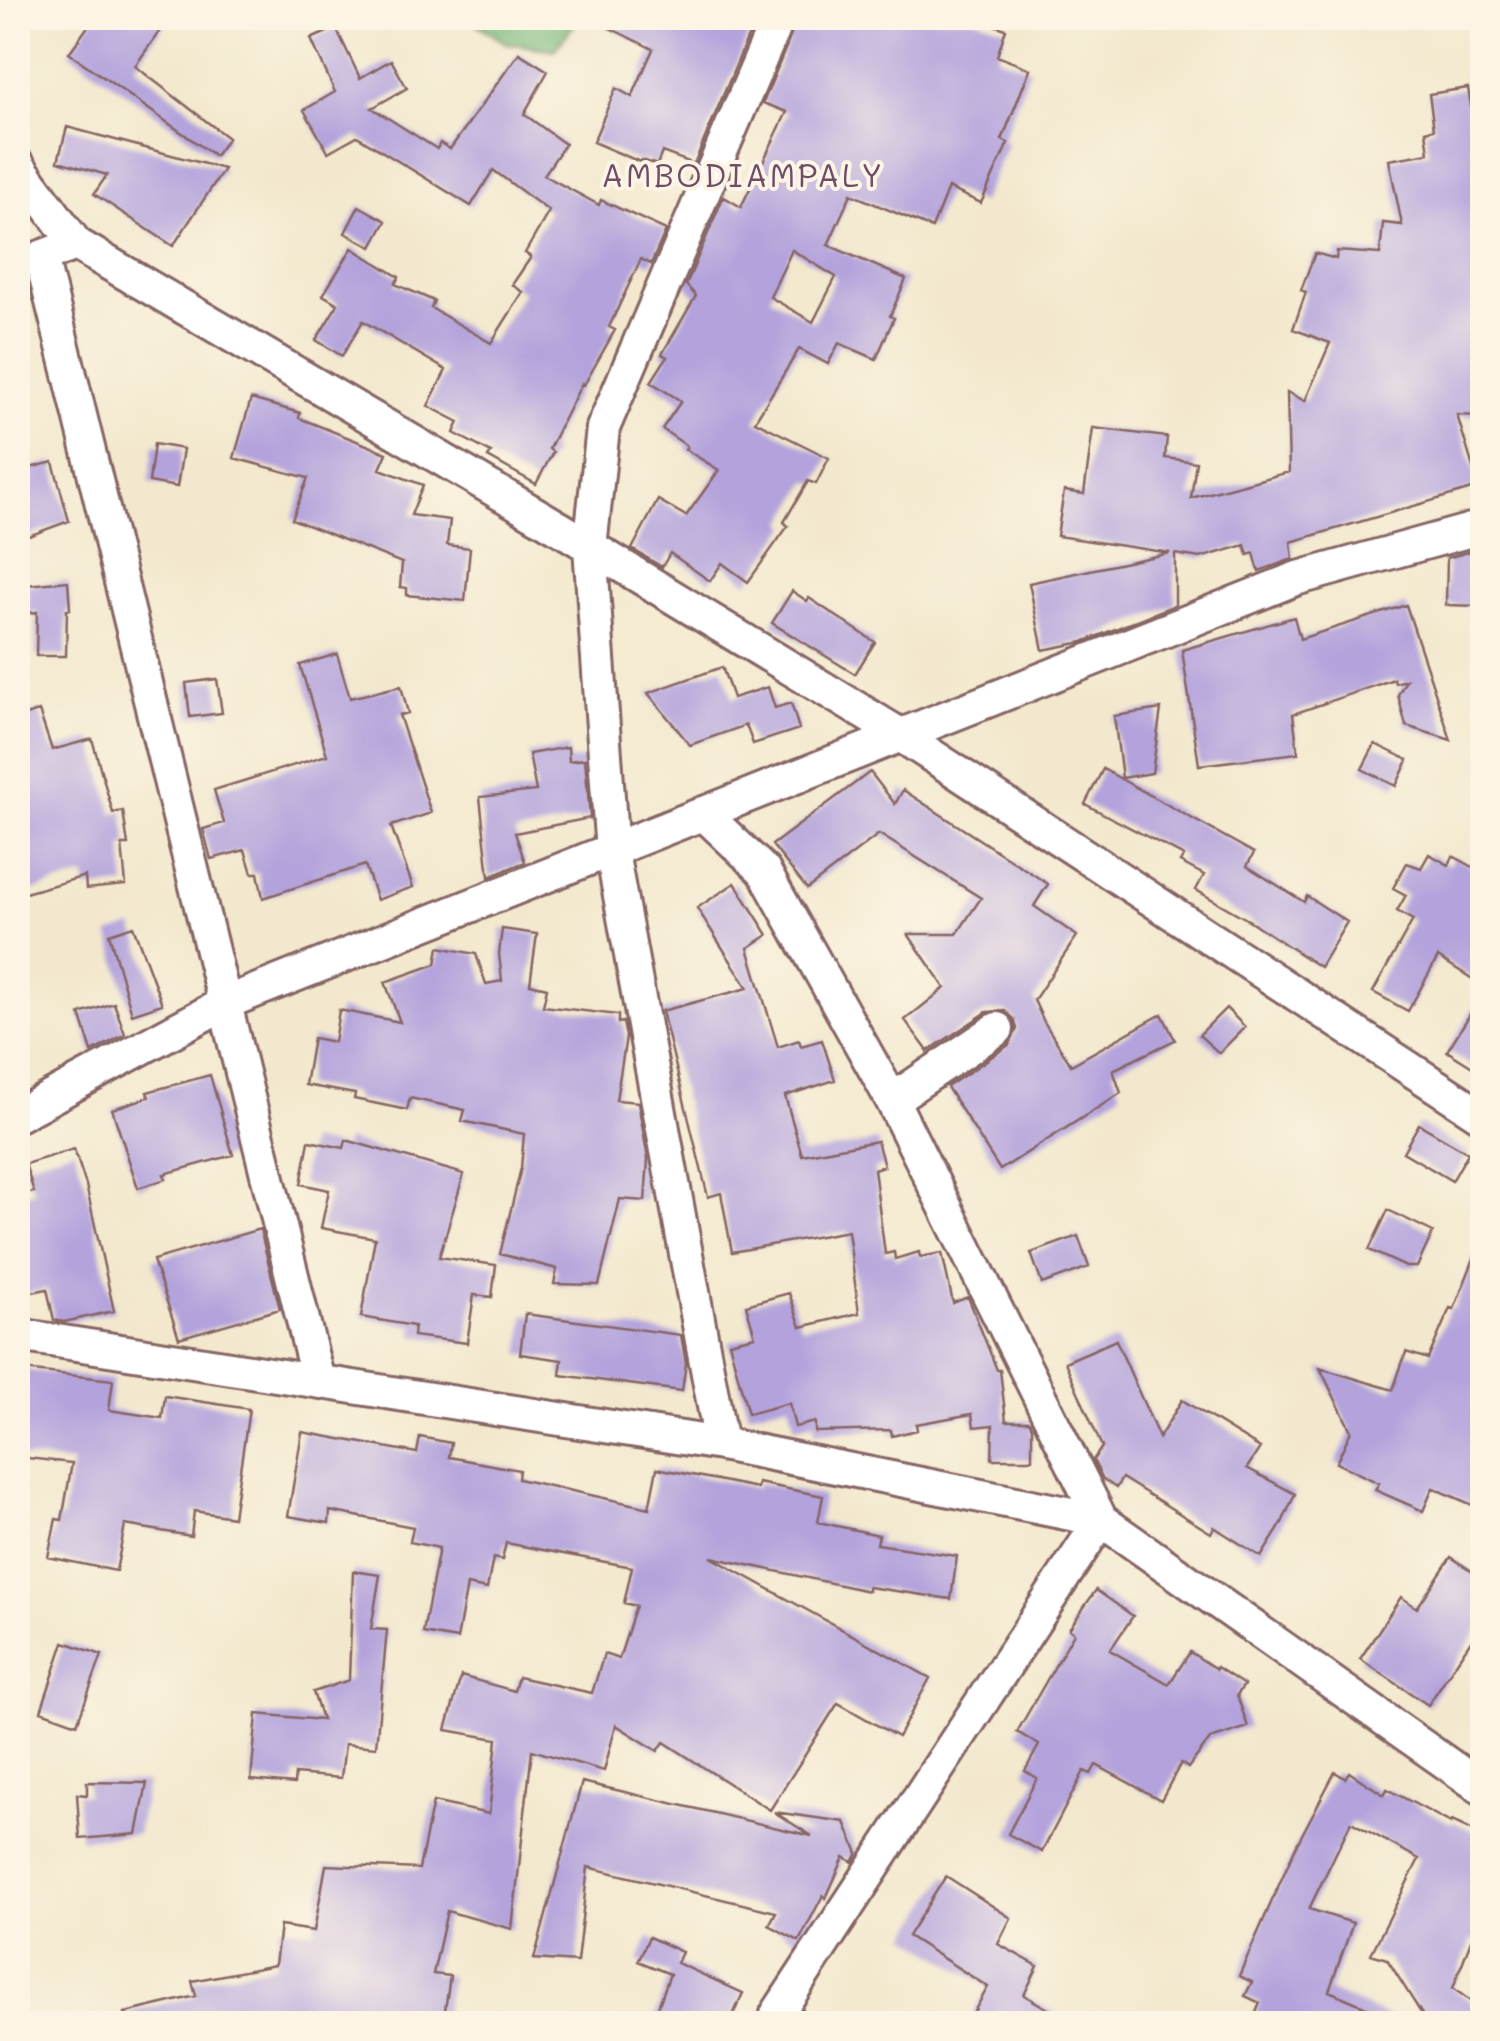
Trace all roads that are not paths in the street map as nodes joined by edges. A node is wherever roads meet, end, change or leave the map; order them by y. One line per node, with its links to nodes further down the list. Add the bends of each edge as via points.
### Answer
1 (778, 18): 5 (street, via 603,428)
2 (18, 166): 3 (street)
3 (76, 244): 5 (street); 9 (street, via 40,257)
4 (1482, 528): 6 (street, via 1295,580)
5 (590, 548): 6 (street); 8 (street)
6 (902, 736): 7 (street); 13 (street)
7 (702, 813): 8 (street); 11 (street, via 764,871)
8 (612, 852): 9 (street); 16 (street)
9 (225, 1003): 12 (street); 15 (street)
10 (997, 1029): 11 (street)
11 (892, 1100): 17 (street)
12 (18, 1115)
13 (1482, 1116)
14 (18, 1335): 15 (street)
15 (318, 1380): 16 (street)
16 (722, 1444): 17 (street)
17 (1101, 1520): 18 (street); 19 (street, via 777,2014)
18 (1482, 1788)
19 (792, 2024)

